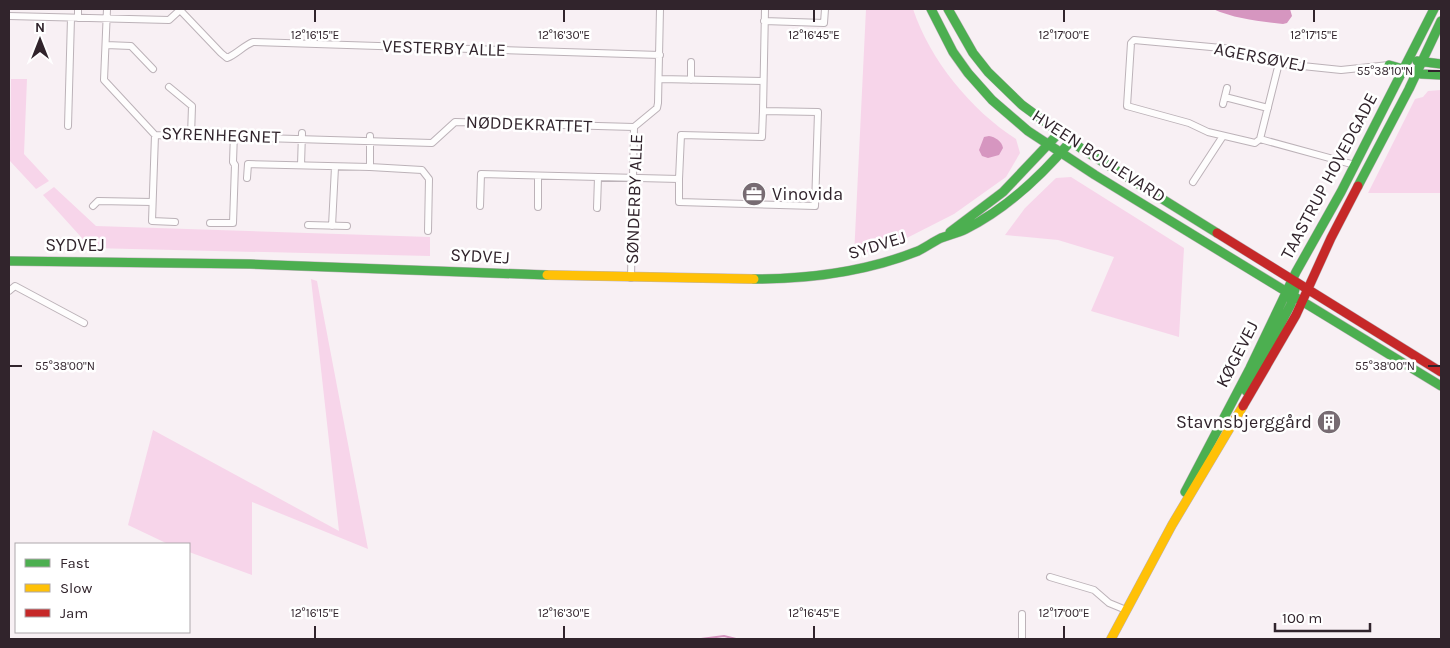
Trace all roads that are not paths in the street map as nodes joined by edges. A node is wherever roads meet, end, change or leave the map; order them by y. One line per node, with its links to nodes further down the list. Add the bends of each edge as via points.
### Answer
1 (78, 9): 11 (street)
2 (107, 9): 12 (street, SYRENHEGNET)
3 (181, 9): 12 (street, via 169,20); 16 (street, VESTERBY ALLE, via 227,58 253,42)
4 (660, 9): 16 (street, SØNDERBY ALLE)
5 (764, 9): 13 (street)
6 (825, 9): 13 (street, via 824,22)
7 (931, 9): 46 (main road, HVEEN BOULEVARD, via 953,52 977,84 1010,117)
8 (948, 9): 37 (main road, HVEEN BOULEVARD, via 966,43 989,75 1020,106)
9 (1434, 9): 17 (main road, TAASTRUP HOVEDGADE)
10 (9, 16): 11 (street)
11 (74, 18): 12 (street); 34 (street)
12 (107, 19): 15 (street, SYRENHEGNET)
13 (764, 21): 29 (street)
14 (1441, 21): 19 (main road, TAASTRUP HOVEDGADE)
15 (106, 45): 23 (street, via 131,46); 36 (street, SYRENHEGNET, via 104,80)
16 (660, 54): 27 (street, SØNDERBY ALLE)
17 (1408, 60): 19 (main road); 22 (main road); 24 (main road, TAASTRUP HOVEDGADE)
18 (691, 62): 28 (street)
19 (1422, 62): 21 (main road); 25 (main road, TAASTRUP HOVEDGADE)
20 (1278, 64): 22 (street, AGERSØVEJ, via 1342,70); 32 (street); 41 (street, AGERSØVEJ, via 1233,49 1134,40 1131,43 1127,106)
21 (1441, 64)
22 (1389, 65): 24 (main road)
23 (153, 69)
24 (1403, 70): 25 (main road); 49 (main road, TAASTRUP HOVEDGADE)
25 (1416, 74): 26 (main road); 73 (main road, TAASTRUP HOVEDGADE)
26 (1441, 75)
27 (659, 79): 28 (street); 35 (street, SØNDERBY ALLE, via 657,108)
28 (691, 80): 29 (street)
29 (763, 81): 33 (street)
30 (169, 87): 39 (street, via 192,106)
31 (1227, 88): 32 (street, via 1224,100)
32 (1268, 108): 43 (street)
33 (763, 111): 56 (street, via 762,137 681,135); 56 (street, via 818,112 815,206 679,202)
34 (68, 126)
35 (634, 127): 45 (street, NØDDEKRATTET, via 455,122); 55 (street, SØNDERBY ALLE)
36 (155, 134): 39 (street, SYRENHEGNET); 58 (street)
37 (1058, 134): 44 (main road, HVEEN BOULEVARD); 46 (main road, SYDVEJ)
38 (234, 135): 39 (street, SYRENHEGNET); 40 (street, SYRENHEGNET); 64 (street, via 233,223)
39 (191, 136)
40 (302, 136): 42 (street, SYRENHEGNET); 48 (street)
41 (1222, 136): 43 (street, via 1255,143); 57 (street)
42 (370, 138): 45 (street, SYRENHEGNET); 51 (street)
43 (1260, 139): 49 (street)
44 (1070, 142): 47 (main road, SYDVEJ); 72 (main road, HVEEN BOULEVARD)
45 (432, 143)
46 (1049, 145): 47 (main road, HVEEN BOULEVARD); 69 (main road, SYDVEJ, via 1003,192)
47 (1061, 153): 69 (main road, SYDVEJ, via 997,209 963,231); 75 (main road, HVEEN BOULEVARD)
48 (301, 165): 50 (street); 54 (street, via 248,164)
49 (1355, 165): 72 (main road, TAASTRUP HOVEDGADE)
50 (335, 167): 51 (street); 66 (street)
51 (370, 167): 68 (street, via 422,170 429,179)
52 (538, 176): 53 (street); 60 (street, via 481,174); 61 (street)
53 (598, 177): 55 (street); 62 (street)
54 (247, 178)
55 (634, 178): 56 (street); 71 (street, SØNDERBY ALLE)
56 (679, 180)
57 (1193, 182)
58 (152, 202): 59 (street, via 98,201); 63 (street, via 152,221)
59 (93, 206)
60 (480, 206)
61 (538, 208)
62 (597, 208)
63 (175, 222)
64 (210, 223)
65 (308, 225): 66 (street)
66 (332, 226): 67 (street)
67 (347, 226)
68 (428, 231)
69 (943, 237): 71 (main road, SYDVEJ, via 888,261 816,277)
70 (9, 261): 71 (main road, SYDVEJ, via 439,270)
71 (631, 278)
72 (1296, 281): 73 (main road, HVEEN BOULEVARD); 75 (main road, KØGEVEJ); 76 (main road)
73 (1308, 288): 76 (main road, KØGEVEJ); 78 (main road, HVEEN BOULEVARD)
74 (9, 291): 77 (street, via 15,286)
75 (1291, 293): 76 (main road, HVEEN BOULEVARD); 80 (main road); 81 (main road, KØGEVEJ, via 1184,495)
76 (1303, 300): 79 (main road, HVEEN BOULEVARD); 80 (main road, KØGEVEJ)
77 (84, 323)
78 (1441, 372)
79 (1441, 386)
80 (1231, 426): 81 (main road, KØGEVEJ)
81 (1172, 525): 83 (main road, KØGEVEJ)
82 (1050, 577): 83 (street, via 1094,590 1109,603)
83 (1126, 610): 86 (main road, KØGEVEJ)
84 (1022, 614): 85 (street)
85 (1022, 639)
86 (1111, 639)

